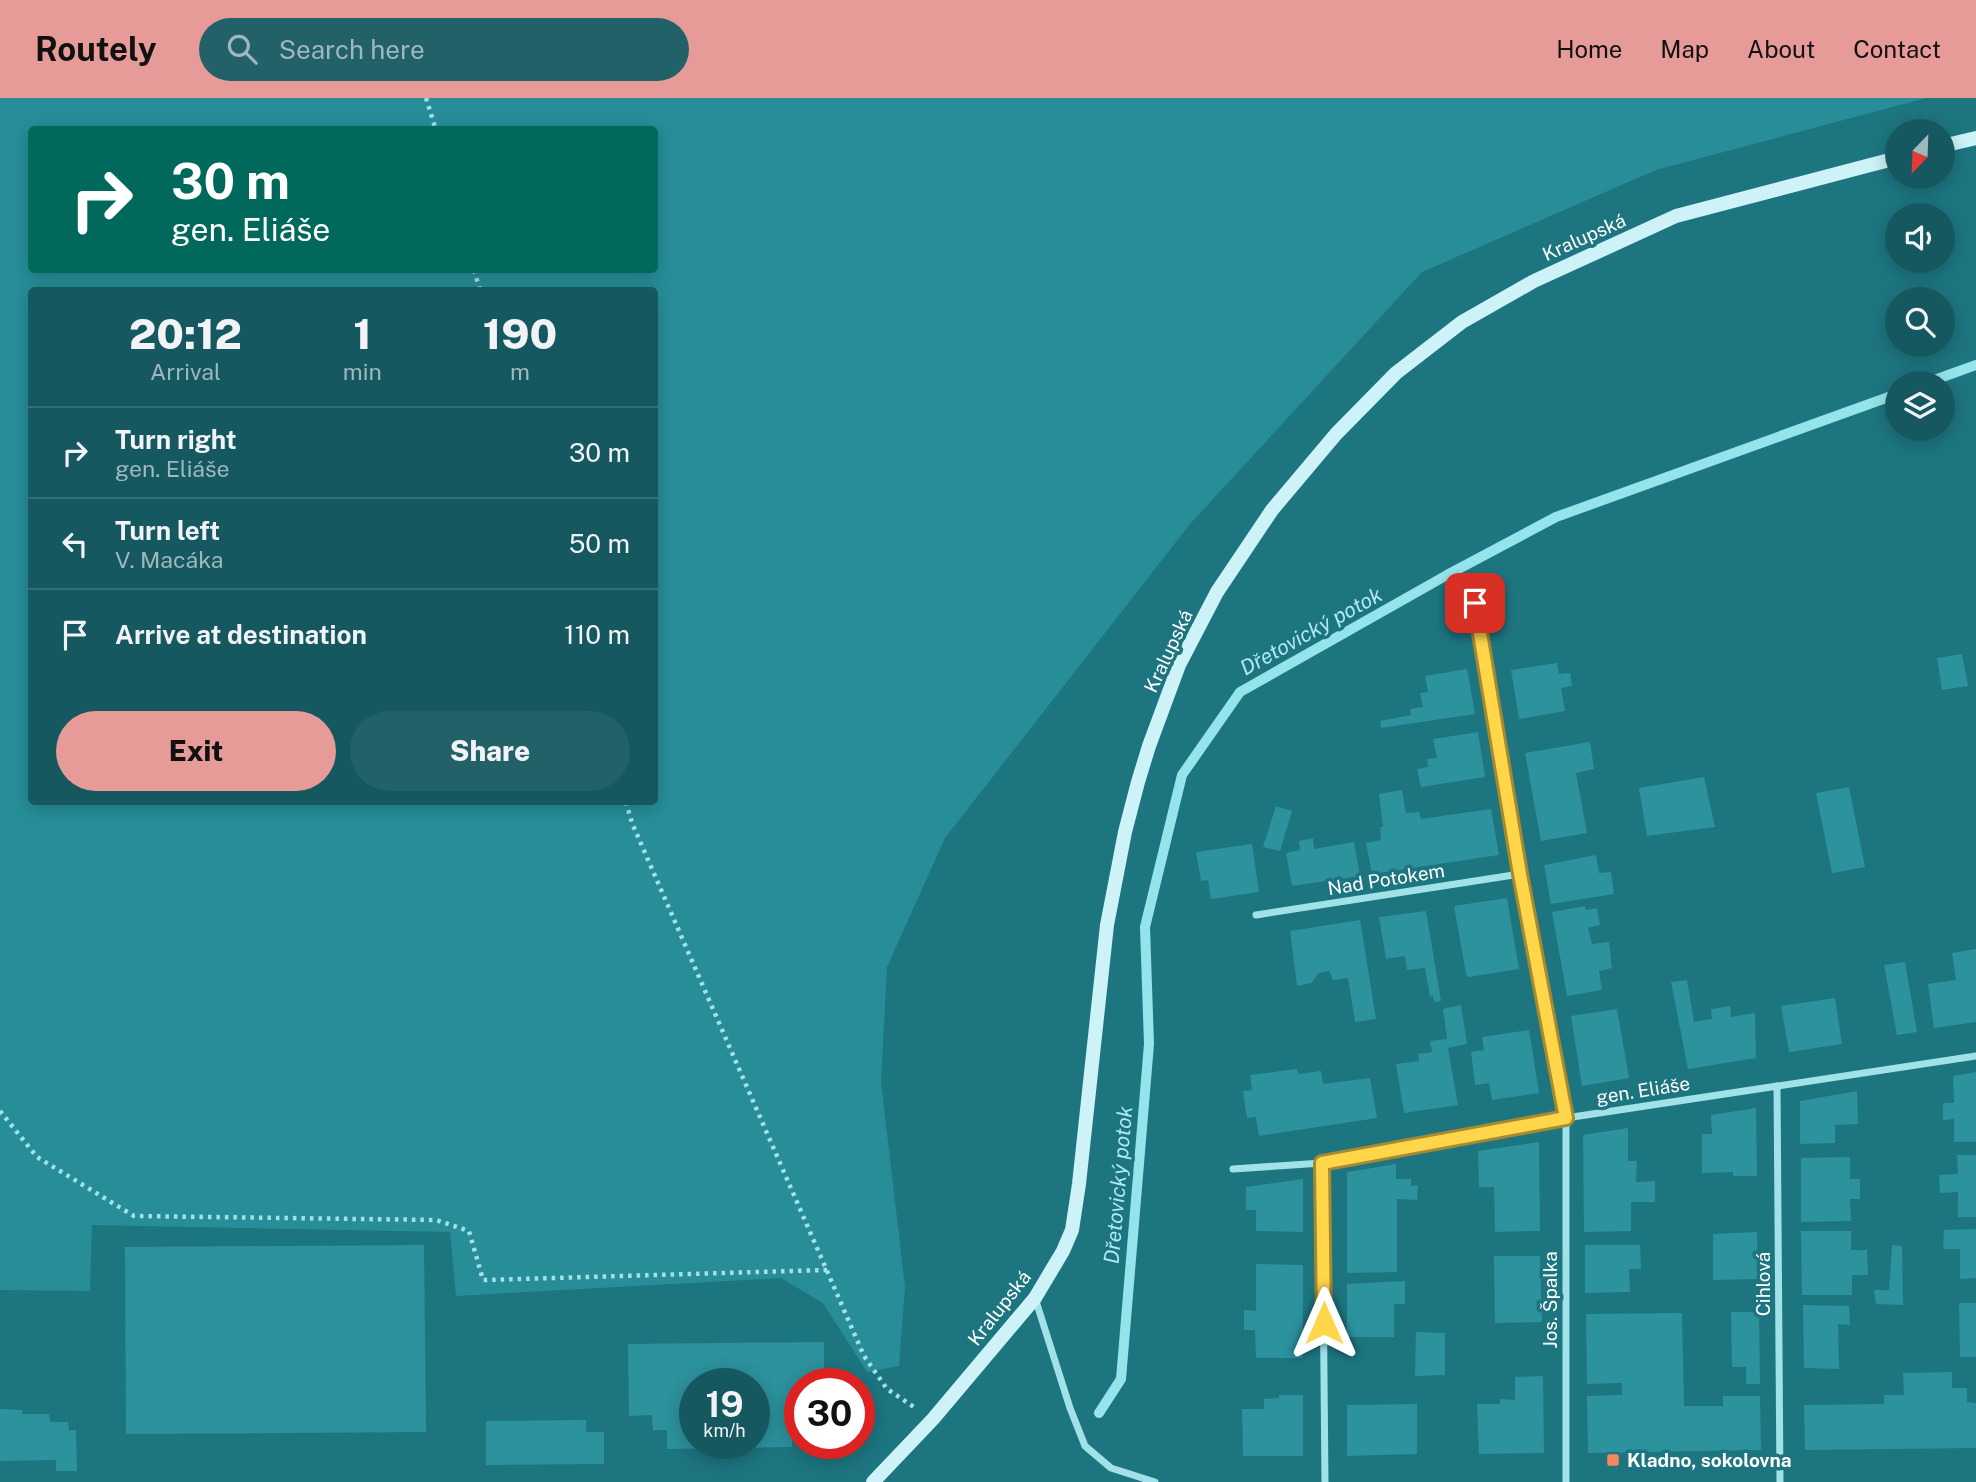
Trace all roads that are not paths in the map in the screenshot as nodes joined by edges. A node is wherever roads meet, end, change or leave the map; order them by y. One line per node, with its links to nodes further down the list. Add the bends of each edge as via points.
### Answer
1 (1976, 138): 2 (main road)
2 (1955, 143)
3 (1885, 161): 12 (main road, Kralupská, via 1676,216 1534,281 1462,321 1396,373 1336,434 1272,510 1217,592 1185,653 1149,746 1125,832 1108,925 1072,1230)
4 (1475, 603): 5 (street, Jos. Špalka)
5 (1520, 874): 6 (street, Nad Potokem); 9 (street, Jos. Špalka)
6 (1256, 915)
7 (1976, 1056): 8 (street, gen. Eliáše)
8 (1777, 1086): 9 (street, gen. Eliáše); 17 (street, Cihlová)
9 (1566, 1118): 10 (street, gen. Eliáše); 16 (street, Jos. Špalka)
10 (1322, 1163): 11 (street, gen. Eliáše); 15 (street)
11 (1233, 1169)
12 (1035, 1298): 13 (main road, Kralupská); 14 (street, via 1085,1446 1111,1468)
13 (873, 1482)
14 (1155, 1482)
15 (1325, 1482)
16 (1566, 1482)
17 (1780, 1482)

